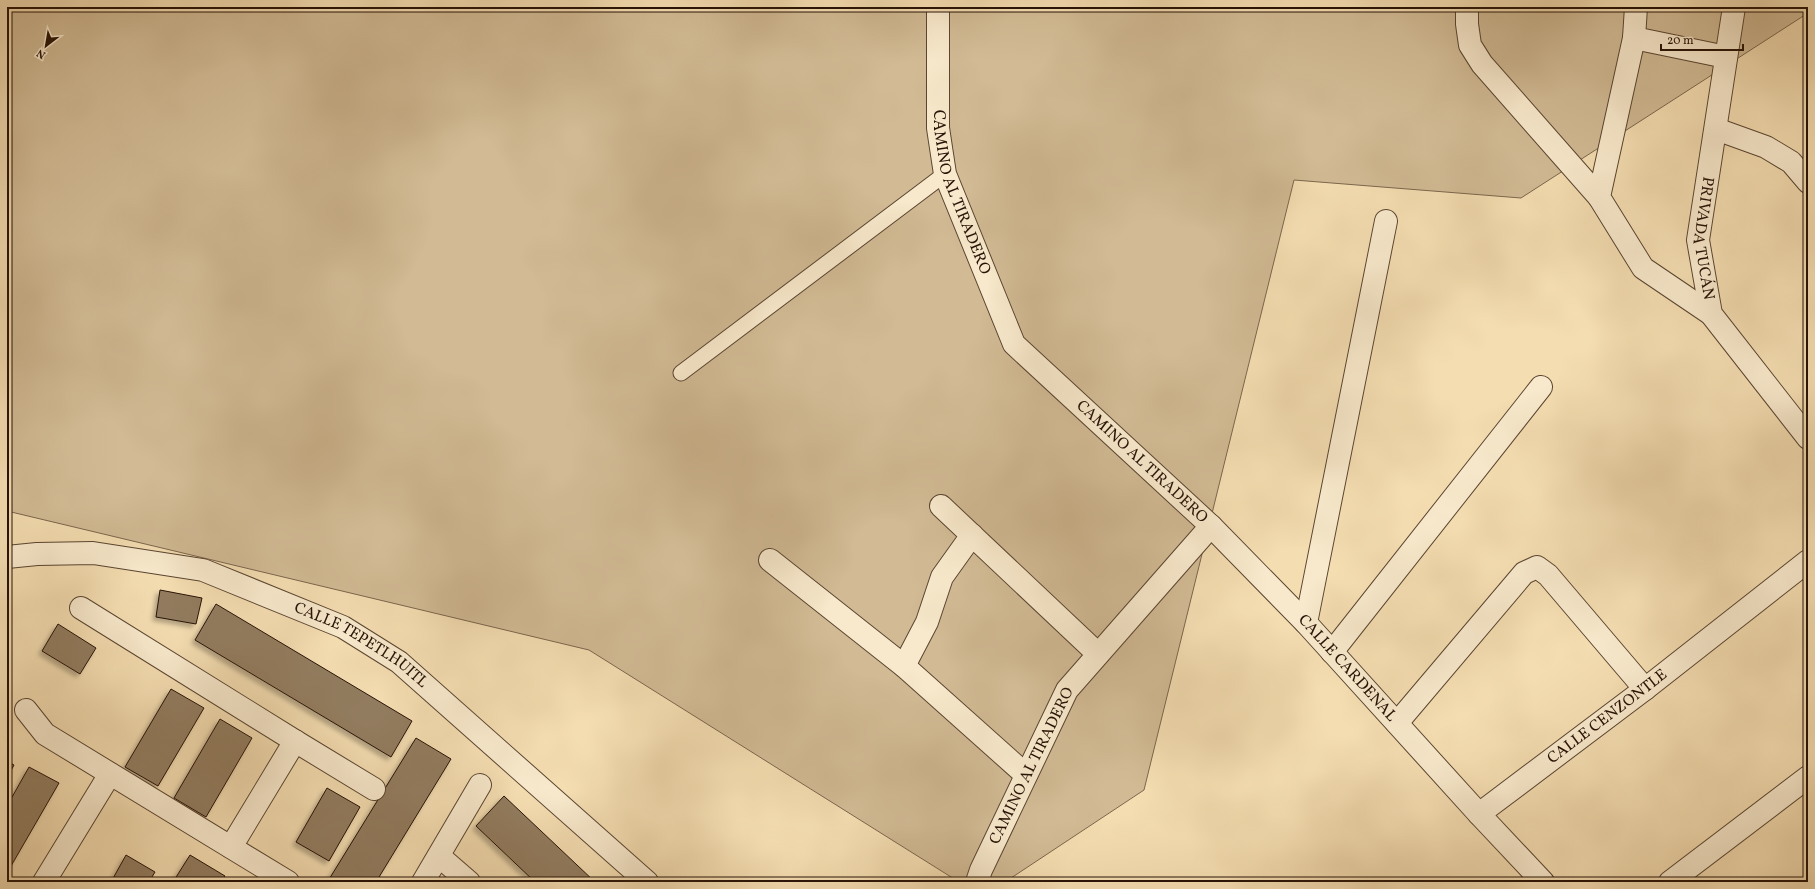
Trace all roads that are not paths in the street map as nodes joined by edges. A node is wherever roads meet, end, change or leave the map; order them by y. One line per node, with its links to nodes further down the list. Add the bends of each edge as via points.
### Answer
1 (938, 7): 8 (street, CAMINO AL TIRADERO, via 938,128)
2 (1467, 7): 10 (street, via 1470,45 1482,64)
3 (1636, 7): 5 (street)
4 (1734, 7): 6 (street, PRIVADA TUCÁN)
5 (1634, 38): 6 (street); 10 (street)
6 (1726, 57): 7 (street, PRIVADA TUCÁN)
7 (1716, 129): 9 (street, via 1766,146 1791,162); 12 (street, PRIVADA TUCÁN, via 1698,240)
8 (945, 174): 13 (lane); 17 (street, CAMINO AL TIRADERO, via 1014,344)
9 (1808, 182)
10 (1599, 197): 12 (street, via 1643,268)
11 (1386, 221): 23 (street)
12 (1711, 314): 15 (street, PRIVADA TUCÁN)
13 (681, 374)
14 (1541, 387): 24 (street)
15 (1808, 438)
16 (940, 506): 18 (street)
17 (1211, 526): 23 (street, CALLE CARDENAL); 25 (street, CAMINO AL TIRADERO)
18 (972, 535): 25 (street); 26 (street, via 942,577 927,622)
19 (7, 556): 44 (street, CALLE TEPETLHUITL, via 93,553 203,570 343,628 399,662)
20 (770, 560): 26 (street)
21 (1808, 560): 27 (street, CALLE CENZONTLE)
22 (81, 608): 30 (street)
23 (1306, 623): 24 (street, CALLE CARDENAL)
24 (1332, 652): 29 (street, CALLE CARDENAL)
25 (1098, 654): 32 (street, CAMINO AL TIRADERO, via 1067,690)
26 (904, 666): 32 (street)
27 (1644, 689): 29 (street, via 1548,575 1537,567 1524,573); 36 (street, CALLE CENZONTLE)
28 (26, 710): 31 (street, via 45,734)
29 (1397, 723): 36 (street, CALLE CARDENAL)
30 (295, 742): 35 (street); 37 (street)
31 (110, 774): 37 (street); 40 (street)
32 (1026, 775): 45 (street, CAMINO AL TIRADERO)
33 (1808, 777): 47 (street)
34 (480, 786): 38 (street)
35 (374, 788)
36 (1479, 814): 46 (street)
37 (230, 847): 39 (street)
38 (439, 856): 42 (street); 43 (street)
39 (263, 876): 41 (street)
40 (44, 882)
41 (288, 882)
42 (423, 882)
43 (469, 882)
44 (646, 882)
45 (977, 882)
46 (1543, 882)
47 (1670, 882)

